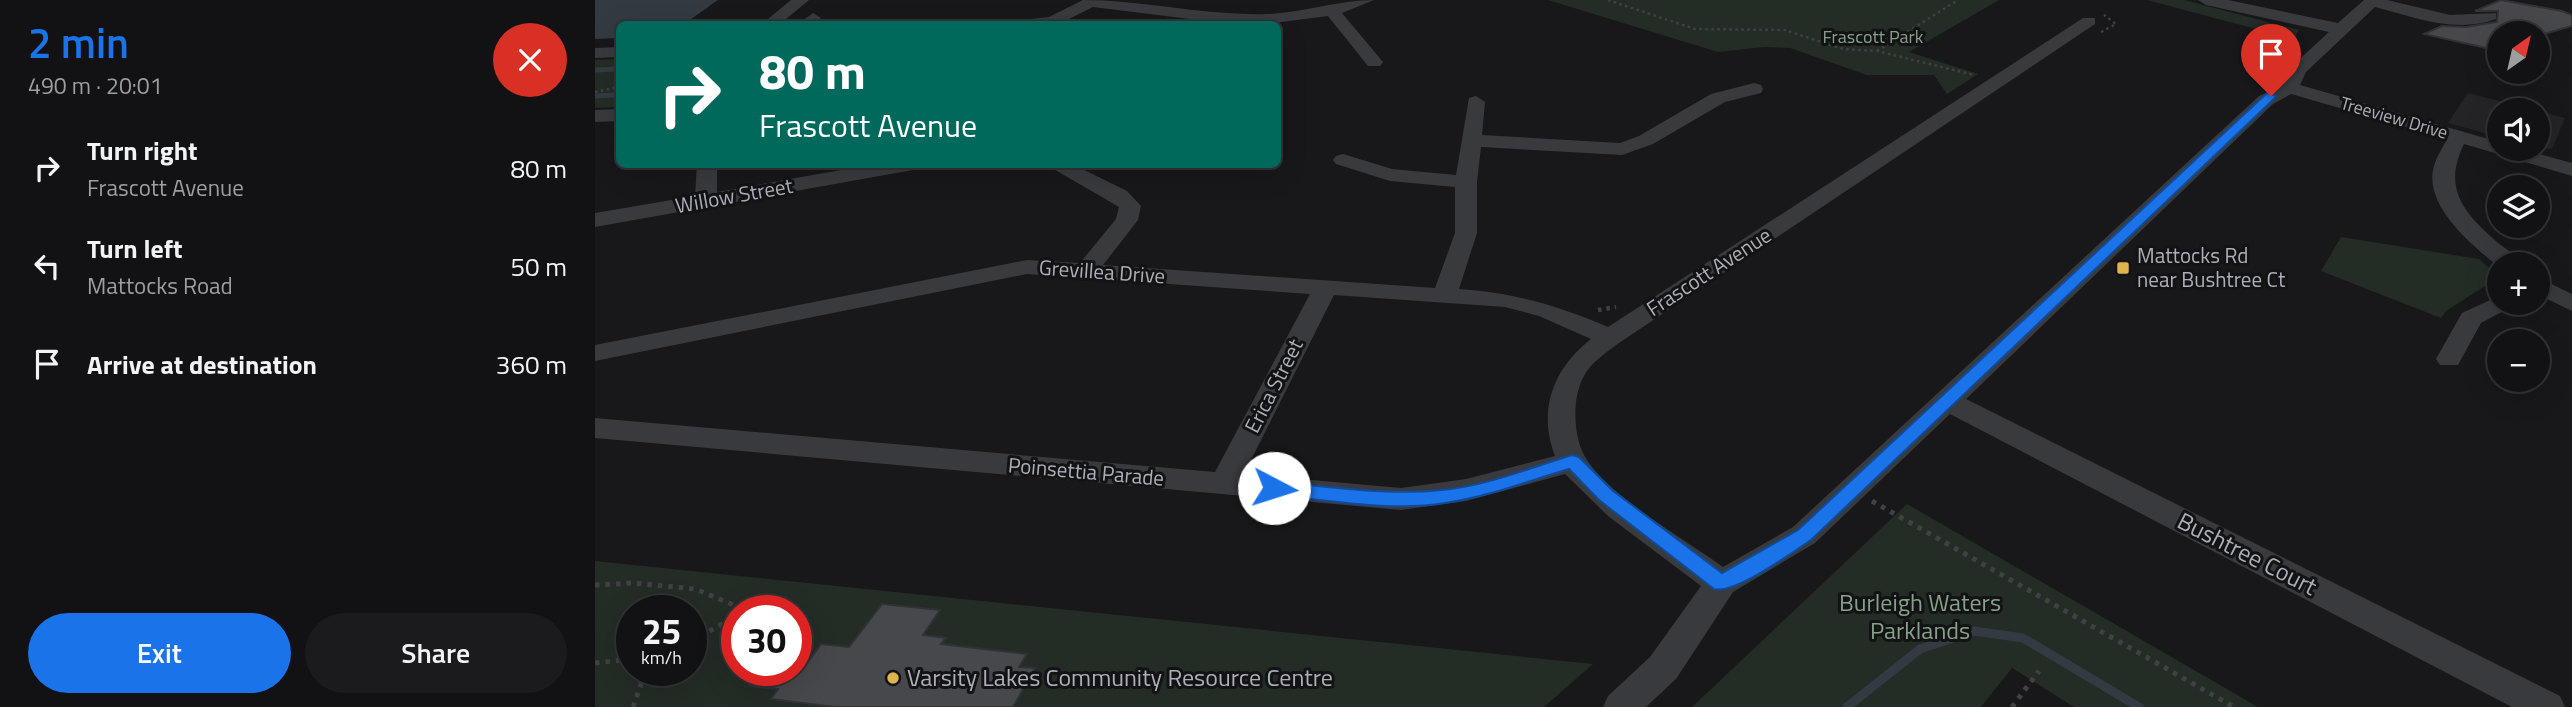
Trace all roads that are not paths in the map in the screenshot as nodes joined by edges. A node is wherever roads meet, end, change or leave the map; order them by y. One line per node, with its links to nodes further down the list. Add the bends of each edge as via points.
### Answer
1 (801, 0): 10 (street)
2 (1185, 0): 8 (street)
3 (1366, 0): 7 (street)
4 (2206, 0): 14 (street)
5 (2373, 0): 9 (street, via 2460,21); 14 (street)
6 (1093, 1): 8 (street); 11 (street)
7 (1332, 11): 12 (street); 17 (street)
8 (1166, 13): 12 (street)
9 (2490, 16)
10 (774, 21)
11 (1053, 21)
12 (1235, 21)
13 (2091, 23): 42 (street, Frascott Avenue)
14 (2341, 29): 18 (street, via 2294,73)
15 (616, 52): 16 (street)
16 (595, 53)
17 (1374, 62)
18 (2289, 88): 23 (street, Treeview Drive); 45 (street, via 2266,100)
19 (1754, 89): 24 (street, via 1718,99 1622,149)
20 (1476, 102): 24 (street)
21 (616, 115): 22 (street)
22 (595, 116)
23 (2458, 136): 25 (street, Treeview Drive); 35 (street, via 2442,174 2447,193 2459,216)
24 (1471, 140): 32 (street)
25 (2487, 145)
26 (1343, 160): 32 (street, via 1390,175)
27 (2541, 161): 31 (street, Treeview Drive)
28 (707, 168): 33 (street)
29 (891, 168): 33 (street, Willow Street)
30 (1063, 168): 36 (street, via 1130,206 1127,220)
31 (2572, 170)
32 (1466, 182): 39 (street, via 1466,233)
33 (706, 201): 34 (street, Willow Street)
34 (595, 220)
35 (2496, 252)
36 (1087, 270): 37 (street, Grevillea Drive); 43 (street, Grevillea Drive, via 1006,269)
37 (1325, 289): 39 (street, Grevillea Drive); 48 (street, Erica Street)
38 (2550, 293): 40 (street)
39 (1444, 297): 42 (street, Grevillea Drive, via 1527,304)
40 (2572, 304)
41 (2487, 310): 44 (street, via 2471,318)
42 (1610, 337): 47 (street, Frascott Avenue, via 1580,362 1563,397 1561,416)
43 (595, 353)
44 (2449, 359)
45 (1947, 401): 49 (street, via 1785,549); 51 (street, Bushtree Court)
46 (595, 428): 48 (street, Poinsettia Parade)
47 (1572, 461): 48 (street, Poinsettia Parade, via 1444,497 1401,499); 49 (street, Frascott Avenue, via 1593,485)
48 (1224, 484)
49 (1721, 583): 50 (street, via 1663,668)
50 (1621, 707)
51 (2547, 707)

